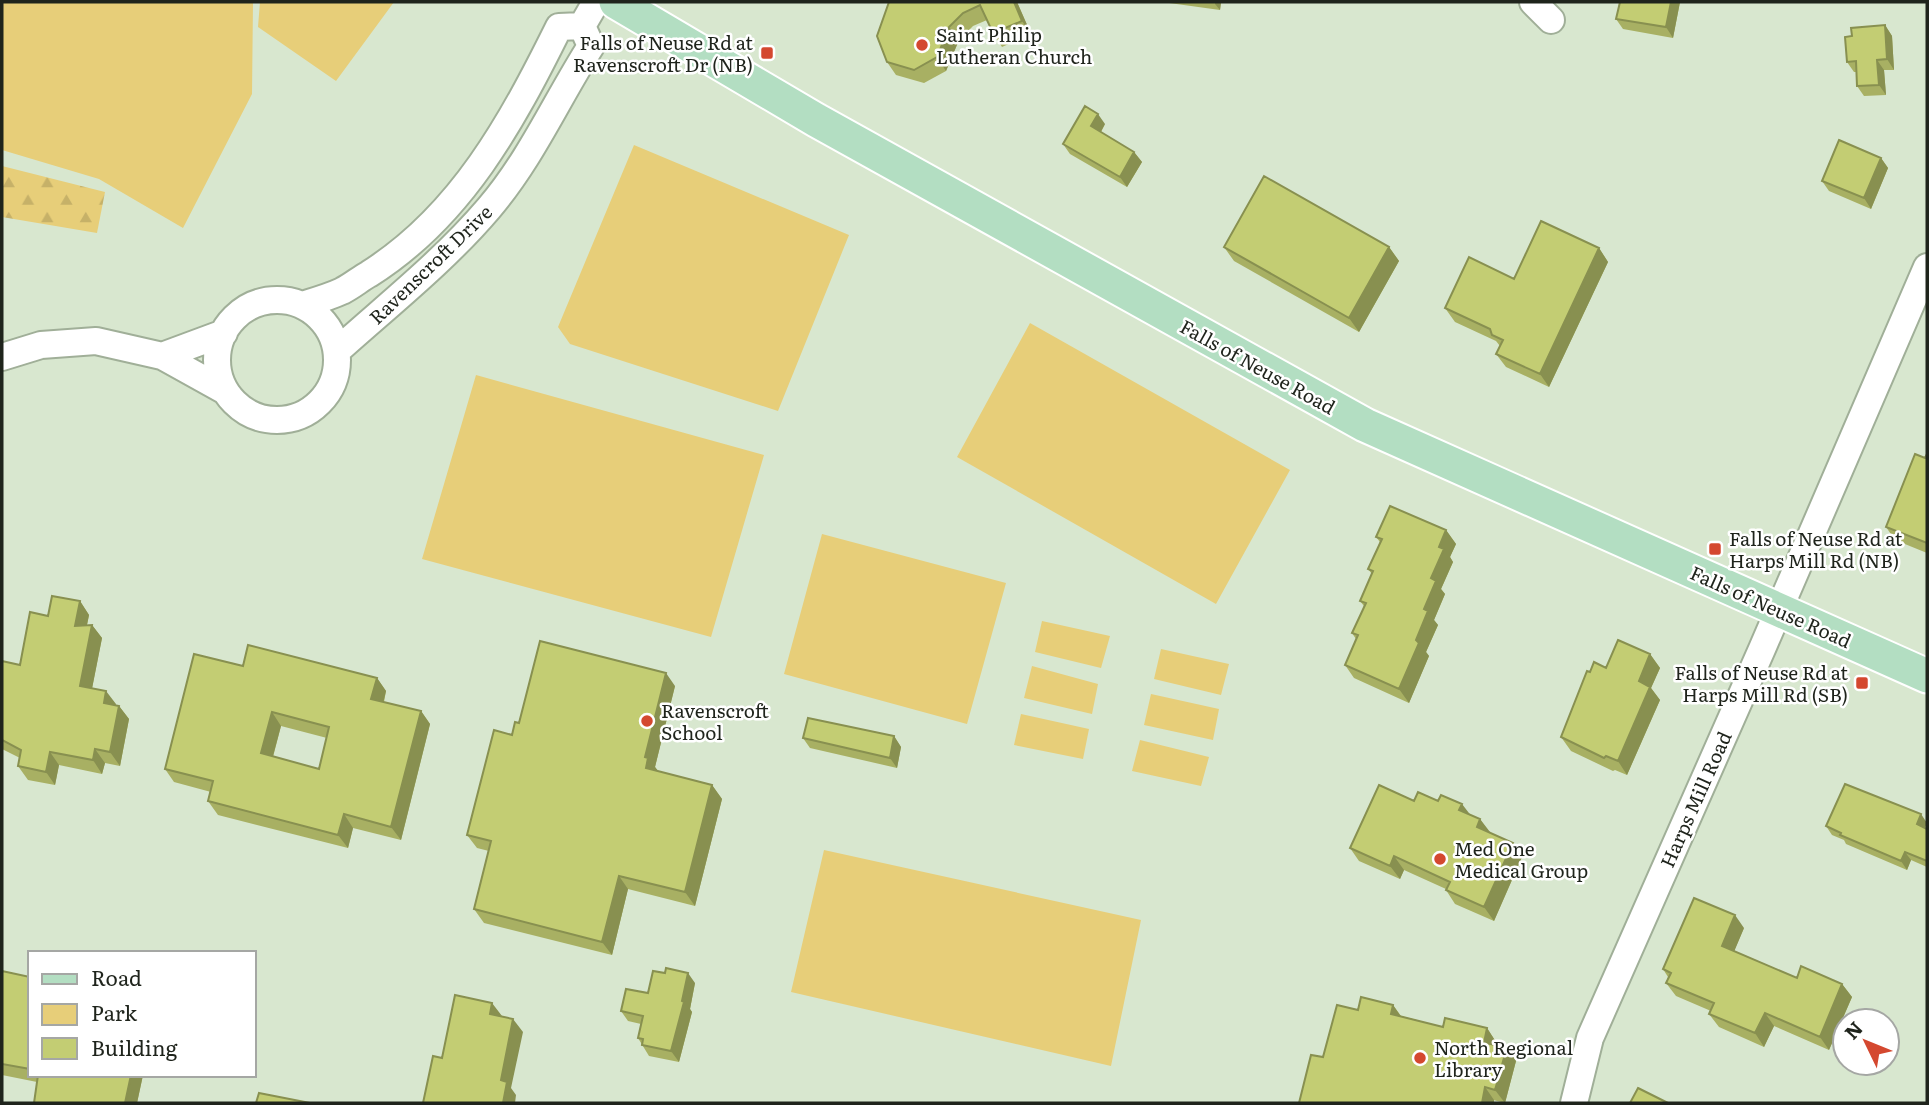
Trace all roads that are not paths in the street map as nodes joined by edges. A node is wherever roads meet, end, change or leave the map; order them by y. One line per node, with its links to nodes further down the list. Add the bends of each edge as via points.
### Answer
1 (596, 2): 3 (street)
2 (616, 2): 13 (main road, Falls of Neuse Road, via 816,120 1365,425)
3 (582, 26): 4 (street, Ravenscroft Drive, via 559,27 487,158 449,206); 6 (street, Ravenscroft Drive, via 592,46 541,132 487,210)
4 (398, 255): 6 (street); 7 (street, Ravenscroft Drive, via 342,291)
5 (1926, 275): 13 (street, Harps Mill Road)
6 (419, 279): 9 (street, Ravenscroft Drive)
7 (302, 305): 8 (street, Ravenscroft Drive, via 284,300 249,307); 9 (street, via 331,332)
8 (224, 333): 10 (street, Ravenscroft Drive); 12 (street, via 218,353)
9 (337, 351): 12 (street, via 337,371 330,390 317,406 299,416 279,421 258,418 240,408)
10 (162, 356): 11 (street, via 96,341 41,345); 12 (street)
11 (2, 357)
12 (225, 391)
13 (1779, 610): 14 (main road, Falls of Neuse Road); 15 (street, Harps Mill Road, via 1590,1038)
14 (1927, 676)
15 (1574, 1103)

